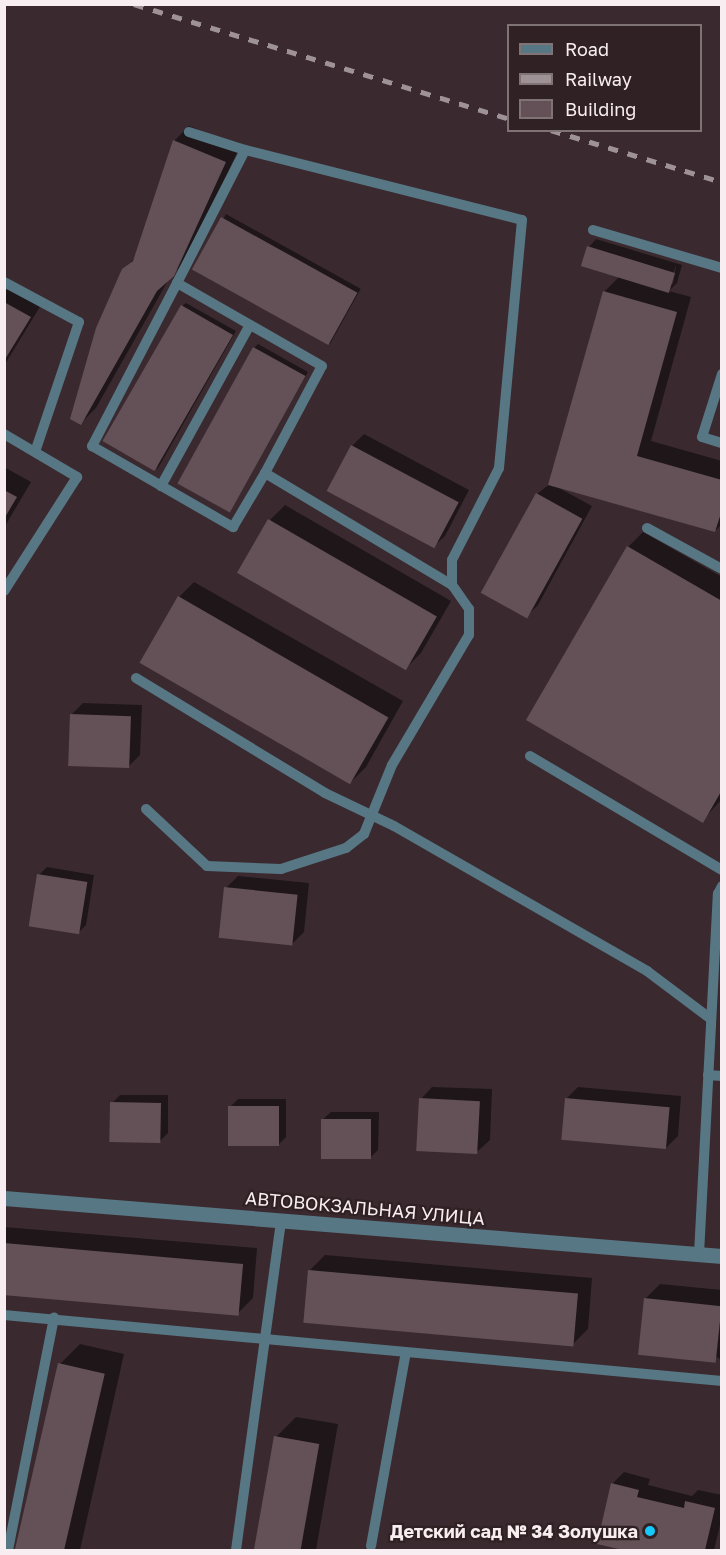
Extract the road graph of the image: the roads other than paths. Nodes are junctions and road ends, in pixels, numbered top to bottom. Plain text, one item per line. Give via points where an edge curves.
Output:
1 (189, 132) dead end
2 (245, 150) junction
3 (593, 230) dead end
4 (722, 268) edge
5 (4, 282) edge
6 (177, 284) junction
7 (250, 325) junction
8 (722, 374) edge
9 (4, 434) edge
10 (722, 443) edge
11 (35, 452) junction
12 (265, 473) junction
13 (161, 486) junction
14 (647, 528) dead end
15 (722, 569) edge
16 (452, 585) junction
17 (4, 591) edge
18 (136, 678) dead end
19 (530, 756) dead end
20 (146, 808) dead end
21 (373, 816) junction
22 (722, 870) edge
23 (722, 886) edge
24 (719, 904) edge
25 (717, 987) edge
26 (711, 1019) junction
27 (708, 1075) junction
28 (722, 1076) edge
29 (4, 1198) edge
30 (281, 1221) junction
31 (699, 1254) junction
32 (722, 1256) edge
33 (4, 1315) edge
34 (54, 1318) junction
35 (268, 1338) junction
36 (406, 1352) junction
37 (722, 1381) edge
38 (371, 1546) dead end
39 (8, 1551) edge
40 (236, 1551) edge

1 - 2 lane
2 - 6 lane
2 - 16 lane via 522,220 499,468 452,560
3 - 4 lane
5 - 11 lane via 79,322
6 - 7 lane
6 - 13 lane via 92,446
7 - 12 lane via 322,366
7 - 13 lane
8 - 10 lane via 702,437
9 - 11 lane
11 - 17 lane via 77,477
12 - 13 lane via 233,527
12 - 16 lane
14 - 15 lane
16 - 21 lane via 469,609 469,635 392,765
18 - 21 lane via 326,793
19 - 22 lane
20 - 21 lane via 207,866 281,869 346,848 364,834
21 - 26 lane via 647,971
23 - 24 lane
24 - 25 lane
25 - 26 lane
26 - 27 lane
27 - 28 lane
27 - 31 lane
29 - 30 street, АВТОВОКЗАЛЬНАЯ УЛИЦА
30 - 31 street, АВТОВОКЗАЛЬНАЯ УЛИЦА
30 - 35 lane
31 - 32 street, АВТОВОКЗАЛЬНАЯ УЛИЦА
33 - 34 lane
34 - 35 lane
34 - 39 lane
35 - 36 lane
35 - 40 lane
36 - 37 lane
36 - 38 lane

